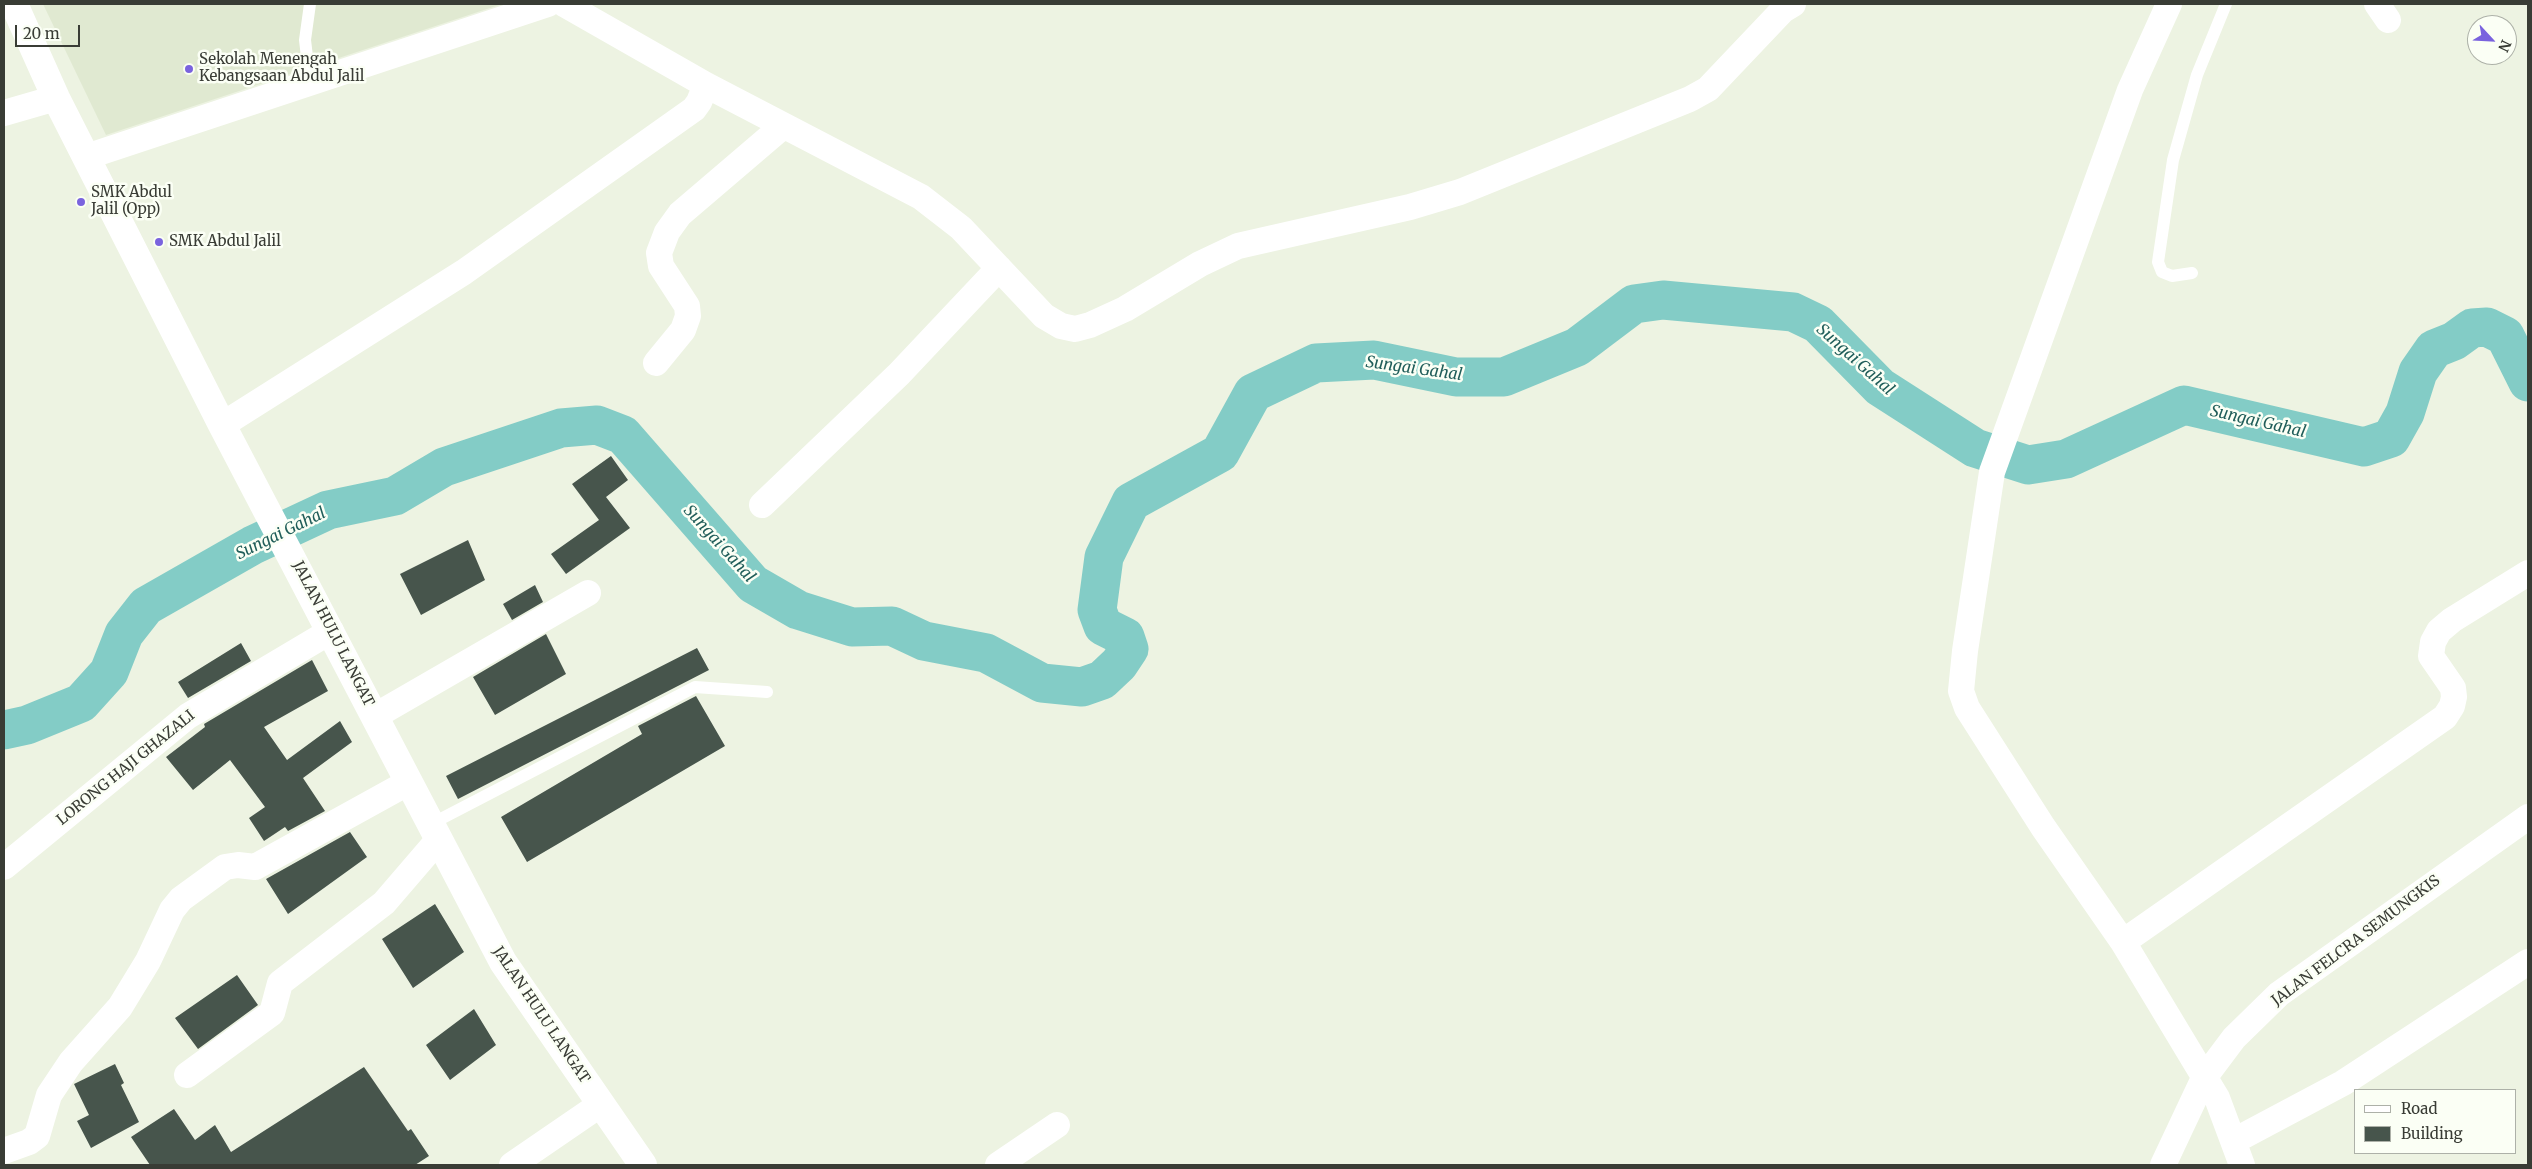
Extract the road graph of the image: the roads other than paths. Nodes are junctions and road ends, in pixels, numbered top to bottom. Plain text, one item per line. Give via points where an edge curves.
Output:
1 (14, 4) edge
2 (310, 4) edge
3 (548, 4) edge
4 (564, 4) edge
5 (1793, 4) edge
6 (2169, 4) edge
7 (2226, 4) edge
8 (515, 8) edge
9 (310, 82) junction
10 (706, 86) junction
11 (56, 98) junction
12 (4, 113) edge
13 (783, 126) junction
14 (86, 157) junction
15 (999, 268) junction
16 (2192, 273) dead end
17 (656, 363) dead end
18 (222, 425) junction
19 (762, 505) dead end
20 (2528, 573) edge
21 (588, 593) dead end
22 (331, 631) junction
23 (767, 692) dead end
24 (375, 716) junction
25 (409, 782) junction
26 (2528, 817) edge
27 (435, 832) junction
28 (4, 867) edge
29 (2123, 942) junction
30 (2528, 962) edge
31 (187, 1075) dead end
32 (2204, 1078) junction
33 (600, 1104) junction
34 (1057, 1125) dead end
35 (2234, 1141) junction
36 (4, 1151) edge
37 (512, 1165) edge
38 (643, 1165) edge
39 (998, 1165) edge
40 (2162, 1165) edge
41 (2242, 1165) edge

1 - 11 street, JALAN HULU LANGAT
2 - 9 lane via 305,40
3 - 8 street
4 - 10 street
5 - 15 street via 1782,10 1708,89 1690,99 1460,192 1410,207 1238,246 1090,325 1075,329 1061,326 1044,316
6 - 29 street via 2130,90 1992,472 1964,651 1961,691 1967,708 2038,819
7 - 16 lane via 2197,75 2174,160 2158,262 2162,272 2172,276
8 - 9 street
9 - 14 street
10 - 13 street
10 - 18 street via 694,109 464,272
11 - 12 street
11 - 14 street, JALAN HULU LANGAT
13 - 15 street via 921,197 961,228
13 - 17 street via 680,214 667,232 659,252 661,266 687,306 688,316 682,330
14 - 18 street, JALAN HULU LANGAT
15 - 19 street via 899,374
18 - 22 street, JALAN HULU LANGAT
20 - 29 street via 2452,620 2436,637 2431,656 2454,696 2445,717
21 - 24 street
22 - 24 street, JALAN HULU LANGAT
22 - 28 street, LORONG HAJI GHAZALI via 188,716
23 - 27 lane via 695,687
24 - 25 street, JALAN HULU LANGAT
25 - 27 street, JALAN HULU LANGAT
25 - 36 street via 255,867 238,864 225,867 181,899 120,1007 71,1062 49,1095 36,1136
26 - 32 street, JALAN FELCRA SEMUNGKIS via 2279,994 2234,1038
27 - 31 street via 384,903 280,983 272,1013
27 - 33 street, JALAN HULU LANGAT via 502,962
29 - 32 street
30 - 35 street via 2343,1083
32 - 35 street via 2217,1098
32 - 40 street, JALAN FELCRA SEMUNGKIS
33 - 37 street
33 - 38 street, JALAN HULU LANGAT
34 - 39 street
35 - 41 street

